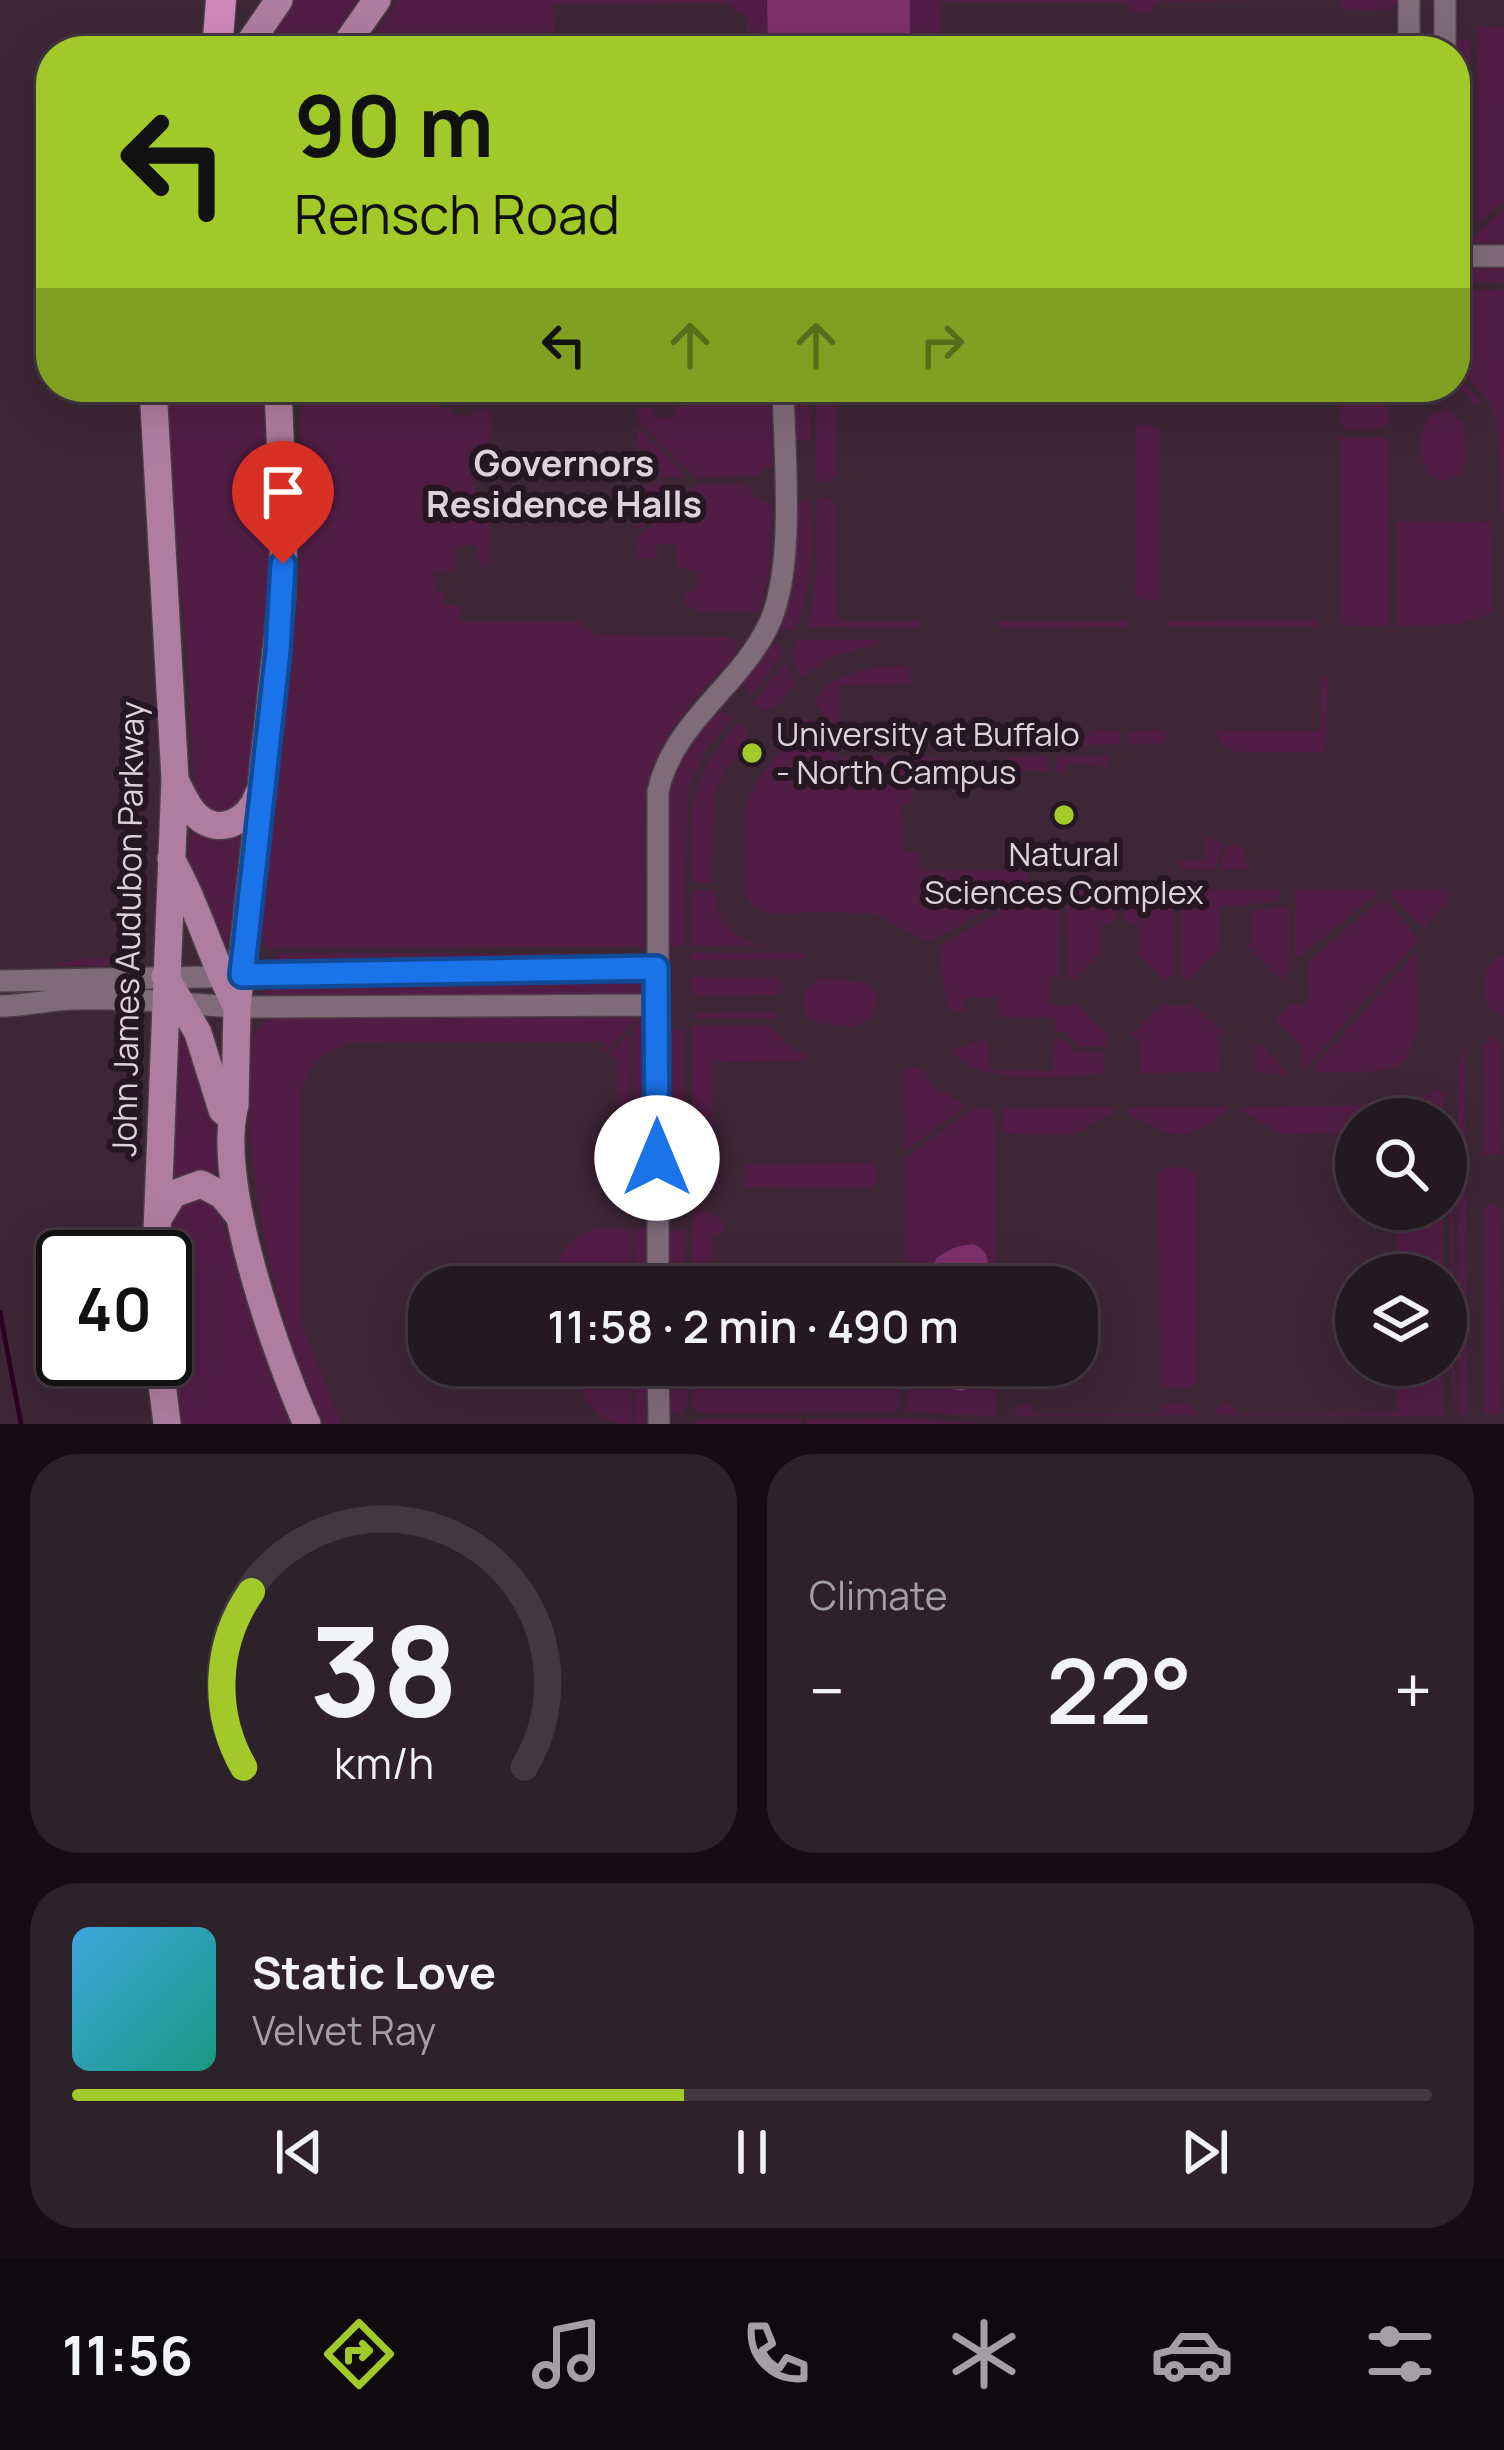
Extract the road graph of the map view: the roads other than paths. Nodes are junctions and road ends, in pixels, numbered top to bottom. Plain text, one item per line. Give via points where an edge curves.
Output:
1 (221, 0) edge
2 (279, 0) edge
3 (1409, 0) edge
4 (1445, 0) edge
5 (369, 10) edge
6 (219, 36) edge
7 (254, 36) edge
8 (354, 36) edge
9 (1409, 36) edge
10 (1445, 36) edge
11 (1470, 256) edge
12 (1504, 256) edge
13 (154, 402) edge
14 (279, 402) edge
15 (292, 402) edge
16 (783, 402) edge
17 (284, 530) junction
18 (175, 778) junction
19 (263, 780) junction
20 (171, 859) junction
21 (656, 968) junction
22 (231, 975) junction
23 (0, 981) edge
24 (171, 993) junction
25 (656, 1005) junction
26 (0, 1006) edge
27 (237, 1007) junction
28 (232, 1119) junction
29 (242, 1220) junction
30 (155, 1223) junction
31 (155, 1230) edge
32 (658, 1266) edge
33 (162, 1386) edge
34 (658, 1386) edge
35 (167, 1424) edge
36 (308, 1424) edge
37 (658, 1424) edge

1 - 6 highway
2 - 7 main road
3 - 9 street
4 - 10 street
5 - 8 main road
11 - 12 street
13 - 18 main road, John James Audubon Parkway
14 - 17 main road
15 - 17 main road
16 - 21 street via 780,585 769,625 676,744 661,781
17 - 19 main road
18 - 19 main road via 191,810 218,825 247,815
18 - 20 main road, John James Audubon Parkway
19 - 22 main road
20 - 22 main road
20 - 24 main road, John James Audubon Parkway
21 - 22 street
21 - 25 street
22 - 24 street
22 - 27 main road
23 - 24 street
24 - 26 street
24 - 27 street
24 - 28 main road via 198,1034
24 - 30 main road, John James Audubon Parkway
25 - 27 street
25 - 32 street
27 - 28 main road
28 - 29 main road
29 - 30 main road via 200,1184 172,1194
29 - 36 main road
30 - 31 main road, John James Audubon Parkway
33 - 35 main road
34 - 37 street

